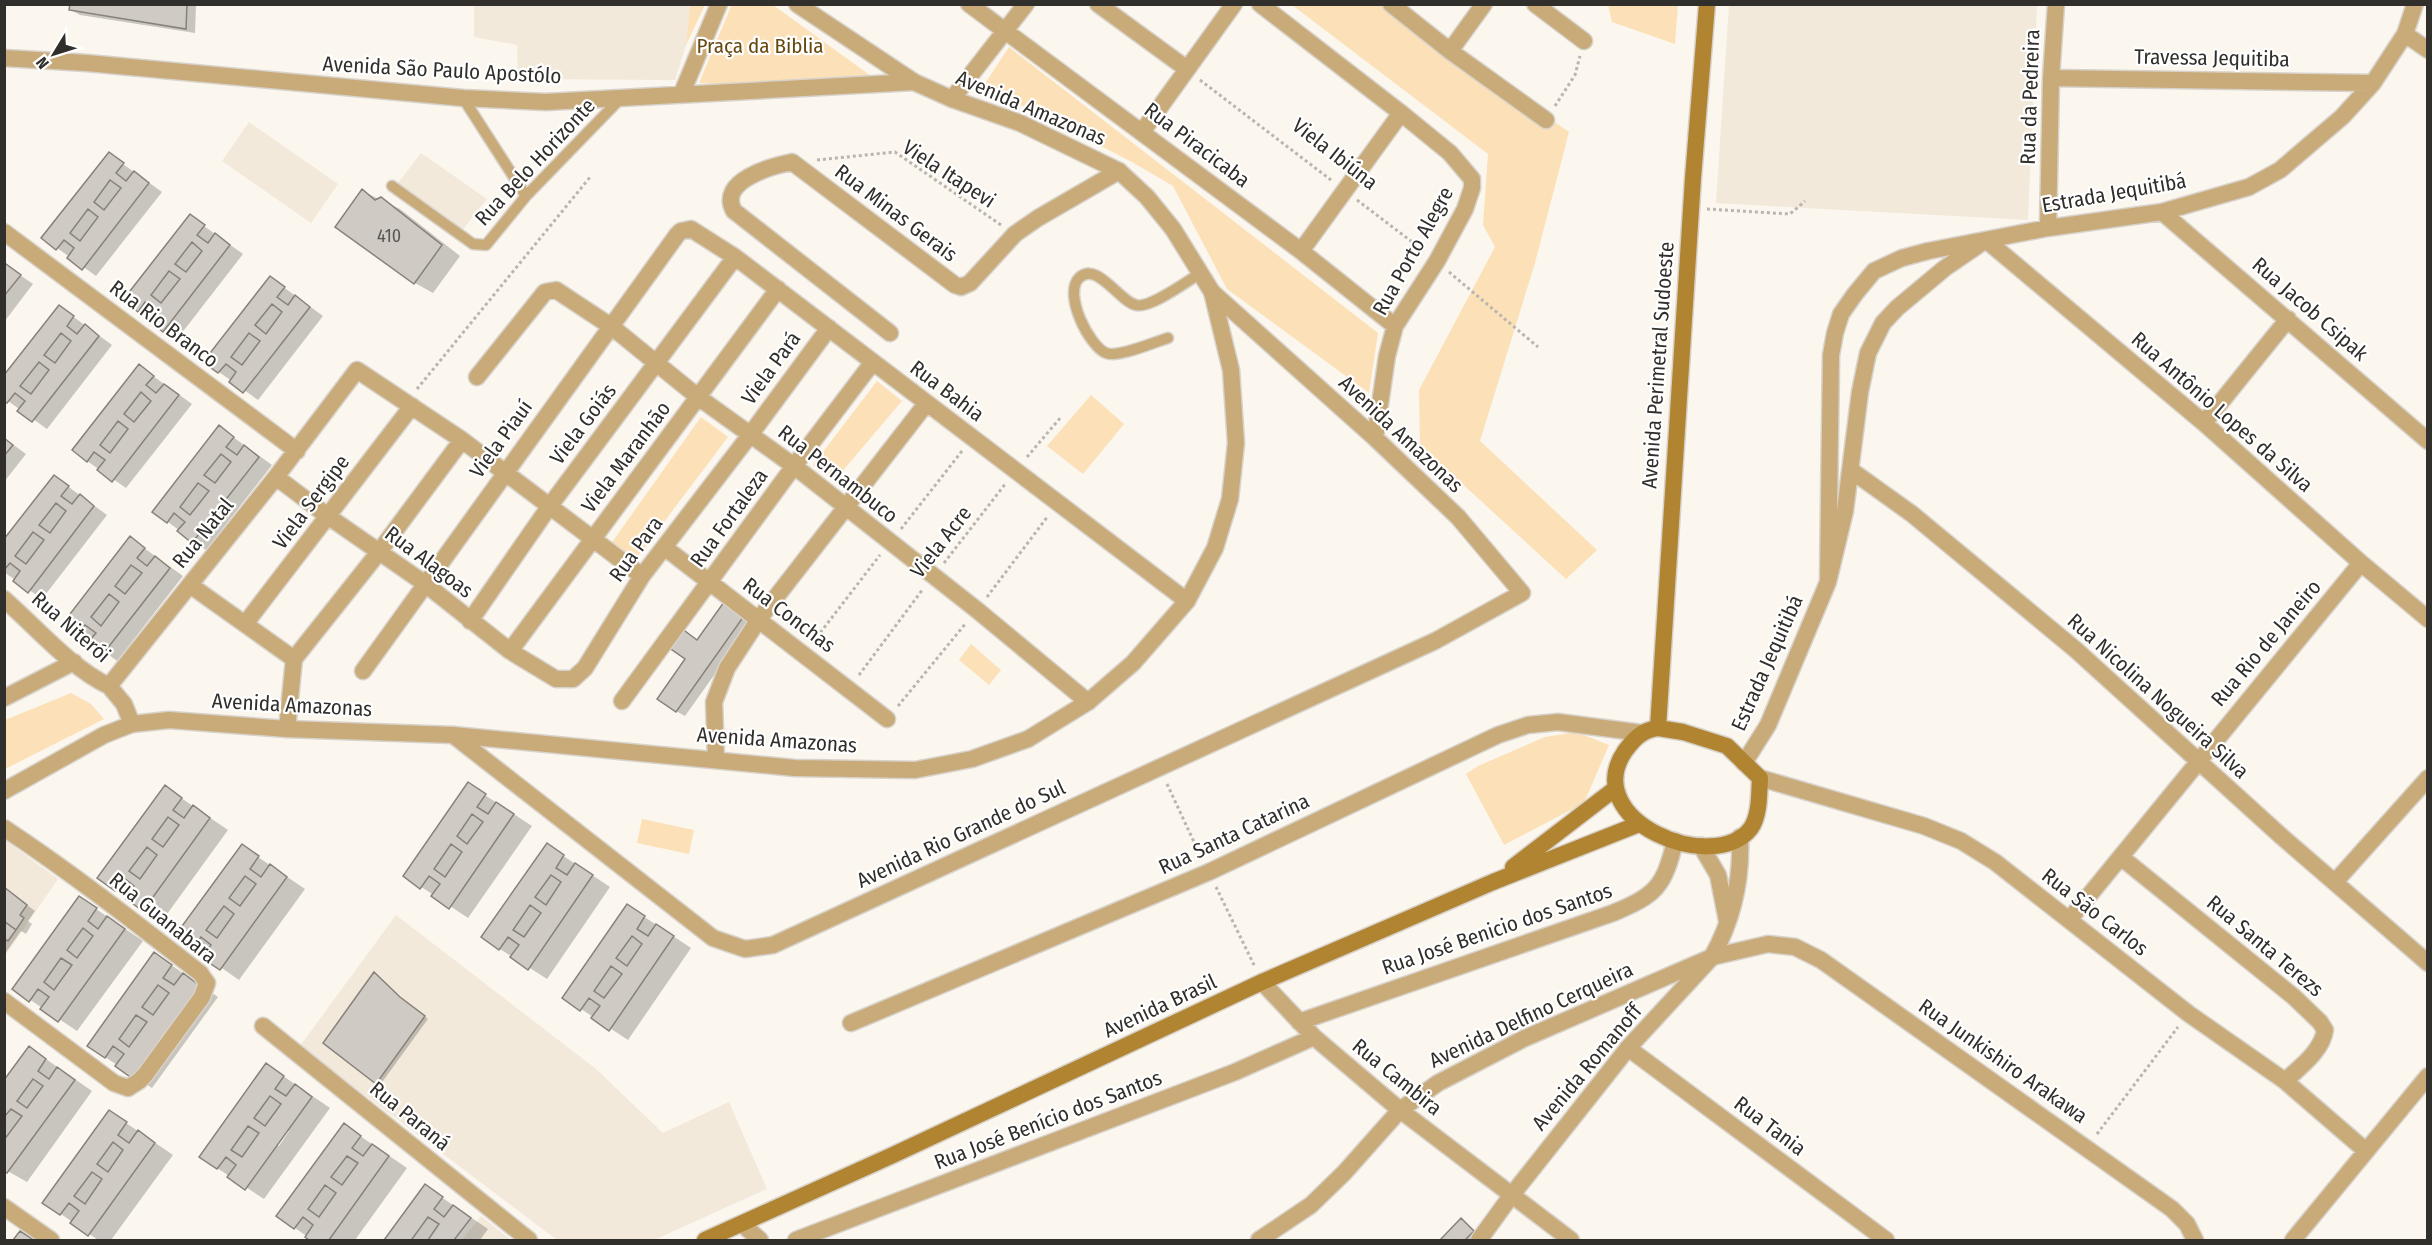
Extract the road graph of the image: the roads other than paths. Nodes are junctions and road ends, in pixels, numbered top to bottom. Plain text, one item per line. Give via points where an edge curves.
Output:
1 (719, 4) edge
2 (797, 4) edge
3 (969, 4) edge
4 (1026, 4) edge
5 (1098, 4) edge
6 (1234, 4) edge
7 (1260, 4) edge
8 (1391, 4) edge
9 (1484, 4) edge
10 (1535, 4) edge
11 (1707, 4) edge
12 (2056, 4) edge
13 (2415, 4) edge
14 (1005, 32) junction
15 (2404, 34) junction
16 (1584, 41) road end
17 (2427, 50) edge
18 (1450, 51) junction
19 (4, 58) edge
20 (1187, 69) junction
21 (2051, 78) junction
22 (914, 82) junction
23 (2373, 82) junction
24 (682, 93) junction
25 (622, 97) junction
26 (464, 98) junction
27 (952, 99) junction
28 (1401, 113) junction
29 (1546, 120) road end
30 (1142, 132) junction
31 (1119, 171) junction
32 (392, 186) dead end
33 (526, 196) junction
34 (2162, 212) junction
35 (2048, 228) junction
36 (4, 232) edge
37 (677, 235) joint
38 (1986, 240) junction
39 (1301, 251) junction
40 (735, 257) junction
41 (1201, 273) junction
42 (778, 290) junction
43 (1212, 292) junction
44 (2288, 319) junction
45 (1395, 326) junction
46 (612, 327) junction
47 (829, 328) junction
48 (890, 333) dead end
49 (1168, 338) dead end
50 (873, 362) junction
51 (657, 363) junction
52 (477, 377) dead end
53 (698, 397) junction
54 (409, 404) junction
55 (926, 404) junction
56 (2204, 423) junction
57 (750, 435) junction
58 (1375, 438) junction
59 (462, 440) junction
60 (2427, 441) edge
61 (297, 451) junction
62 (794, 466) junction
63 (1852, 471) junction
64 (504, 472) junction
65 (276, 477) junction
66 (549, 507) junction
67 (847, 508) junction
68 (329, 517) junction
69 (592, 540) junction
70 (664, 547) junction
71 (379, 552) junction
72 (2361, 563) junction
73 (642, 576) junction
74 (1828, 582) junction
75 (424, 584) junction
76 (710, 584) junction
77 (190, 585) junction
78 (1522, 593) joint
79 (4, 599) edge
80 (1187, 601) junction
81 (759, 619) junction
82 (2427, 619) edge
83 (470, 621) junction
84 (245, 624) junction
85 (510, 651) junction
86 (294, 659) junction
87 (74, 662) junction
88 (363, 670) dead end
89 (556, 679) joint
90 (109, 686) junction
91 (4, 698) edge
92 (622, 701) dead end
93 (1088, 702) junction
94 (887, 719) dead end
95 (132, 724) junction
96 (287, 729) junction
97 (1650, 731) junction
98 (453, 735) junction
99 (716, 760) junction
100 (2198, 761) junction
101 (1744, 763) junction
102 (1760, 778) junction
103 (2427, 778) edge
104 (1616, 788) junction
105 (4, 791) edge
106 (1639, 824) junction
107 (4, 828) edge
108 (1740, 837) junction
109 (1675, 842) junction
110 (1701, 846) junction
111 (2122, 858) junction
112 (1493, 882) junction
113 (2335, 882) junction
114 (2069, 920) junction
115 (1728, 922) junction
116 (1768, 944) joint
117 (1713, 957) junction
118 (2427, 963) edge
119 (1262, 982) junction
120 (4, 1001) edge
121 (1299, 1022) junction
122 (851, 1023) dead end
123 (264, 1026) dead end
124 (1314, 1037) junction
125 (1628, 1048) junction
126 (2427, 1076) edge
127 (2286, 1081) junction
128 (1400, 1110) junction
129 (2366, 1151) junction
130 (1511, 1196) junction
131 (4, 1207) edge
132 (742, 1224) junction
133 (51, 1240) edge
134 (529, 1240) edge
135 (705, 1240) edge
136 (760, 1240) edge
137 (796, 1240) edge
138 (1259, 1240) edge
139 (1479, 1240) edge
140 (1570, 1240) edge
141 (1886, 1240) edge
142 (2195, 1240) edge
143 (2293, 1240) edge

1 - 24 street
2 - 22 street, Avenida Amazonas
3 - 14 street, Rua Piracicaba
4 - 14 street
5 - 20 street
6 - 20 street
7 - 28 street, Rua Porto Alegre
8 - 18 street
9 - 18 street
10 - 16 street
11 - 97 main road, Avenida Perimetral Sudoeste
12 - 21 street, Rua da Pedreira
13 - 15 street, Estrada Jequitibá
14 - 27 street
14 - 30 street, Rua Piracicaba
15 - 17 street
15 - 23 street, Estrada Jequitibá
18 - 29 street
19 - 26 street, Avenida São Paulo Apostólo
20 - 30 street
21 - 23 street, Travessa Jequitiba
21 - 35 street, Rua da Pedreira
22 - 24 street, Avenida São Paulo Apostólo
22 - 27 street, Avenida Amazonas
23 - 34 street, Estrada Jequitibá via 2342,117 2280,170 2249,187
24 - 25 street, Avenida São Paulo Apostólo
25 - 26 street, Avenida São Paulo Apostólo via 546,102
25 - 33 lane, Rua Belo Horizonte
26 - 33 lane
27 - 31 street, Avenida Amazonas via 1020,123
28 - 39 street
28 - 45 street, Rua Porto Alegre via 1450,153 1472,179 1470,198 1437,261
30 - 39 street, Rua Piracicaba
31 - 41 street, Avenida Amazonas via 1173,229
31 - 48 street, Rua Minas Gerais via 1015,234 970,283 961,287 792,162 755,173 735,188 731,196 734,211
32 - 33 lane, Rua Belo Horizonte via 473,244 486,245
34 - 35 street, Estrada Jequitibá
34 - 44 street, Rua Jacob Csipak
35 - 38 street, Estrada Jequitibá
36 - 61 street, Rua Rio Branco
37 - 40 street, Rua Bahia via 686,229 695,230
37 - 46 street, Viela Piauí
38 - 56 street, Rua Antônio Lopes da Silva
38 - 63 street, Estrada Jequitibá via 1918,289 1883,323 1868,353
38 - 74 street, Estrada Jequitibá via 1919,253 1874,271 1841,314 1831,355
39 - 45 street, Rua Piracicaba
40 - 42 street, Rua Bahia
40 - 51 street, Viela Goiás
41 - 43 street, Avenida Amazonas
41 - 49 lane via 1146,305 1135,305 1096,275 1079,277 1073,289 1075,306 1099,348 1116,354
42 - 47 street, Rua Bahia
42 - 53 street, Viela Maranhão
43 - 58 street, Avenida Amazonas
43 - 80 street, Avenida Amazonas via 1231,370 1236,442 1230,499 1215,548
44 - 56 street
44 - 60 street, Rua Jacob Csipak
45 - 58 street, Rua Porto Alegre
46 - 51 street, Rua Pernambuco
46 - 52 street, Rua Pernambuco via 556,290 545,292
46 - 64 street, Viela Piauí
47 - 50 street, Rua Bahia
47 - 57 street, Viela Pará
50 - 55 street, Rua Bahia
50 - 62 street, Rua Fortaleza
51 - 53 street, Rua Pernambuco
51 - 66 street, Viela Goiás
53 - 57 street, Rua Pernambuco
53 - 69 street, Viela Maranhão
54 - 59 street
54 - 61 street, Rua Natal via 357,370
54 - 68 street, Viela Sergipe
55 - 67 street
55 - 80 street, Rua Bahia
56 - 72 street, Rua Antônio Lopes da Silva
57 - 62 street, Rua Pernambuco
57 - 70 street, Rua Para
58 - 78 street, Avenida Amazonas via 1458,518
59 - 64 street
59 - 71 street
61 - 65 street, Rua Natal
62 - 67 street, Rua Pernambuco
62 - 76 street, Rua Fortaleza
63 - 74 street, Estrada Jequitibá
63 - 100 street, Rua Nicolina Nogueira Silva via 1912,514 2076,650
64 - 66 street
64 - 75 street, Viela Piauí
65 - 68 street, Rua Alagoas
65 - 77 street, Rua Natal
66 - 69 street
66 - 83 street, Viela Goiás
67 - 81 street
67 - 93 street, Rua Pernambuco
68 - 71 street, Rua Alagoas
68 - 84 street, Viela Sergipe
69 - 73 street
69 - 85 street, Viela Maranhão
70 - 73 street, Rua Para
70 - 76 street, Rua Conchas
71 - 75 street, Rua Alagoas
71 - 86 street
72 - 82 street, Rua Antônio Lopes da Silva
72 - 100 street, Rua Rio de Janeiro
73 - 89 street, Rua Para via 585,668 573,679
74 - 101 street, Estrada Jequitibá via 1768,725
75 - 83 street, Rua Alagoas
75 - 88 street, Viela Piauí
76 - 81 street, Rua Conchas
76 - 92 street, Rua Fortaleza
77 - 84 street
77 - 90 street, Rua Natal
78 - 98 street, Avenida Rio Grande do Sul via 1435,641 773,945 745,948 713,938
79 - 87 street, Rua Niterói
80 - 93 street, Avenida Amazonas via 1133,663
81 - 94 street, Rua Conchas
81 - 99 street via 727,668 714,702
83 - 85 street, Rua Alagoas
84 - 86 street
85 - 89 street, Rua Alagoas
86 - 96 street
87 - 90 street, Rua Niterói
87 - 91 street
90 - 95 street via 124,704
93 - 99 street, Avenida Amazonas via 1028,739 972,759 915,770 795,768
95 - 96 street, Avenida Amazonas via 170,720
95 - 105 street, Avenida Amazonas via 104,735
96 - 98 street, Avenida Amazonas
97 - 101 main road via 1683,732 1727,746
97 - 104 main road via 1623,755 1616,773
97 - 122 street, Rua Santa Catarina via 1558,722 1528,725 1498,735 1209,872
98 - 99 street, Avenida Amazonas
100 - 111 street, Rua Rio de Janeiro
100 - 113 street, Rua Nicolina Nogueira Silva
101 - 102 main road
102 - 108 main road via 1752,827
102 - 114 street, Rua São Carlos via 1924,826 1961,841 1995,862
103 - 113 street
104 - 106 main road via 1627,812
104 - 112 main road
106 - 109 main road
106 - 112 main road, Avenida Brasil
107 - 120 street, Rua Guanabara via 137,923 200,973 207,983 202,997 145,1075 128,1088 114,1083
108 - 110 main road via 1728,843
108 - 115 street, Avenida Romanoff via 1740,883
109 - 110 main road
109 - 121 street, Rua José Benicio dos Santos via 1668,870 1657,888 1641,901
110 - 115 street via 1718,875
111 - 114 street, Rua Rio de Janeiro
111 - 127 street, Rua Santa Terezs via 2320,1022 2325,1030 2324,1039
112 - 119 main road, Avenida Brasil
113 - 118 street, Rua Nicolina Nogueira Silva
114 - 127 street, Rua São Carlos via 2188,1014
115 - 117 street, Avenida Romanoff
116 - 117 street, Avenida Delfino Cerqueira
116 - 142 street, Rua Junkishiro Arakawa via 1795,947 1821,960 2172,1209 2187,1224
117 - 125 street, Avenida Romanoff
117 - 128 street, Avenida Delfino Cerqueira via 1522,1040 1438,1083
119 - 121 street, Rua Cambira
119 - 132 main road, Avenida Brasil
121 - 124 street, Rua Cambira
123 - 134 street, Rua Paraná
124 - 128 street, Rua Cambira
124 - 137 street, Rua José Benício dos Santos via 1235,1072
125 - 130 street, Avenida Romanoff
125 - 141 street, Rua Tania
126 - 129 street
127 - 129 street, Rua São Carlos
128 - 130 street, Rua Cambira
128 - 138 street, Avenida Delfino Cerqueira via 1311,1205
129 - 143 street
130 - 139 street, Avenida Romanoff
130 - 140 street, Rua Cambira
131 - 133 street
132 - 135 main road, Avenida Brasil
132 - 136 street

